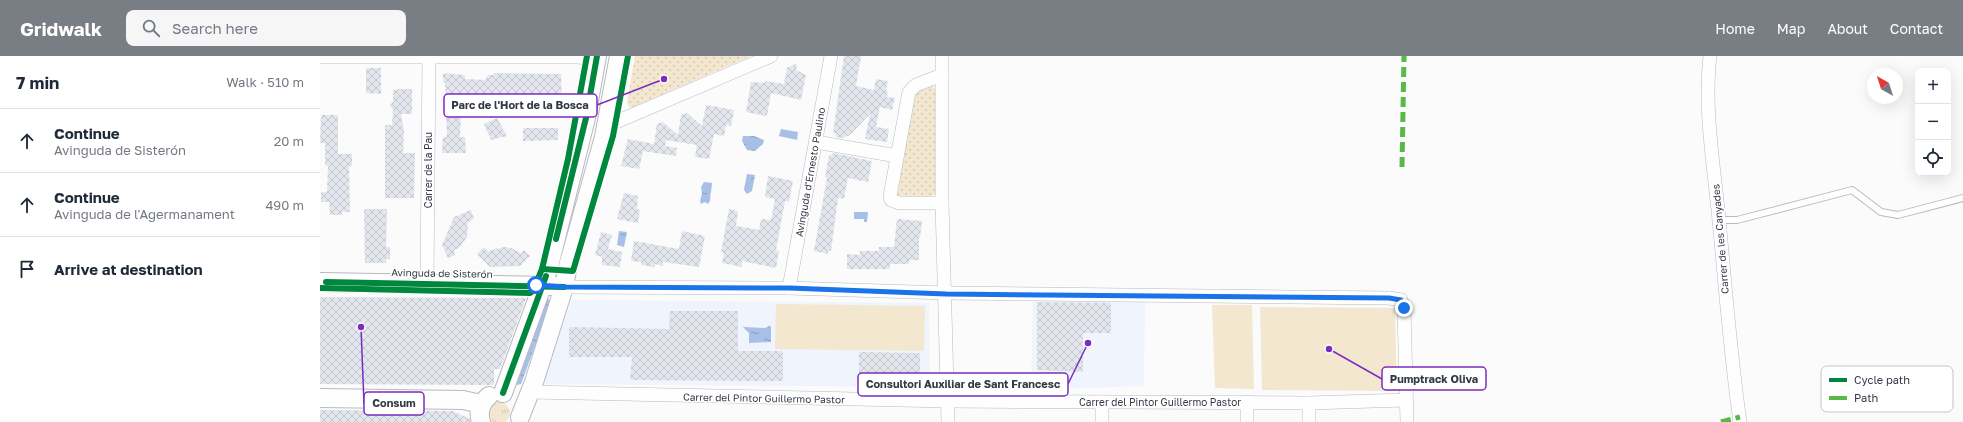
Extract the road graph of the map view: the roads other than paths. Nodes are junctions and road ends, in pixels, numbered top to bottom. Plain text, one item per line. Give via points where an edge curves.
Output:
1 (619, 56) edge
2 (771, 56) edge
3 (831, 56) edge
4 (942, 56) edge
5 (1710, 56) edge
6 (320, 57) edge
7 (429, 57) junction
8 (596, 58) edge
9 (942, 75) junction
10 (584, 125) junction
11 (605, 129) junction
12 (816, 142) junction
13 (897, 156) junction
14 (1963, 198) edge
15 (942, 202) junction
16 (1719, 220) junction
17 (320, 282) edge
18 (427, 283) junction
19 (544, 285) junction
20 (564, 287) junction
21 (789, 288) junction
22 (946, 294) junction
23 (530, 392) junction
24 (503, 393) junction
25 (320, 398) edge
26 (1406, 400) junction
27 (948, 401) junction
28 (1102, 402) junction
29 (1248, 402) junction
30 (1309, 403) junction
31 (481, 404) junction
32 (519, 419) edge
33 (481, 422) edge
34 (948, 422) edge
35 (1102, 422) edge
36 (1247, 422) edge
37 (1309, 422) edge
38 (1407, 422) edge
39 (1740, 422) edge

1 - 11 street
2 - 11 street
3 - 12 street, Avinguda d'Ernesto Paulino
4 - 9 street
5 - 16 street, Carrer de les Canyades via 1708,91
6 - 7 street
7 - 8 street
7 - 18 street, Carrer de la Pau
8 - 10 street
9 - 13 street via 910,89
9 - 15 street
10 - 11 street
10 - 19 street
11 - 20 street
12 - 13 street
12 - 21 street, Avinguda d'Ernesto Paulino
13 - 15 street via 891,200 899,203
14 - 16 lane via 1898,214 1881,212 1852,190 1737,220
15 - 22 street
16 - 39 street, Carrer de les Canyades via 1732,369
17 - 18 street, Avinguda de Sisterón
18 - 19 street, Avinguda de Sisterón
19 - 20 street, Avinguda de Sisterón
19 - 24 street via 521,337
20 - 21 street
20 - 23 street
21 - 22 street
22 - 26 street via 1401,300 1404,308
22 - 27 street
23 - 27 street, Carrer del Pintor Guillermo Pastor
23 - 32 street
24 - 31 street via 490,395
24 - 32 street via 515,399 520,410
25 - 31 street via 463,400
26 - 30 street, Carrer del Pintor Guillermo Pastor
26 - 38 street
27 - 28 street, Carrer del Pintor Guillermo Pastor
27 - 34 street
28 - 29 street, Carrer del Pintor Guillermo Pastor
28 - 35 street
29 - 30 street, Carrer del Pintor Guillermo Pastor
29 - 36 street
30 - 37 street
31 - 33 street

